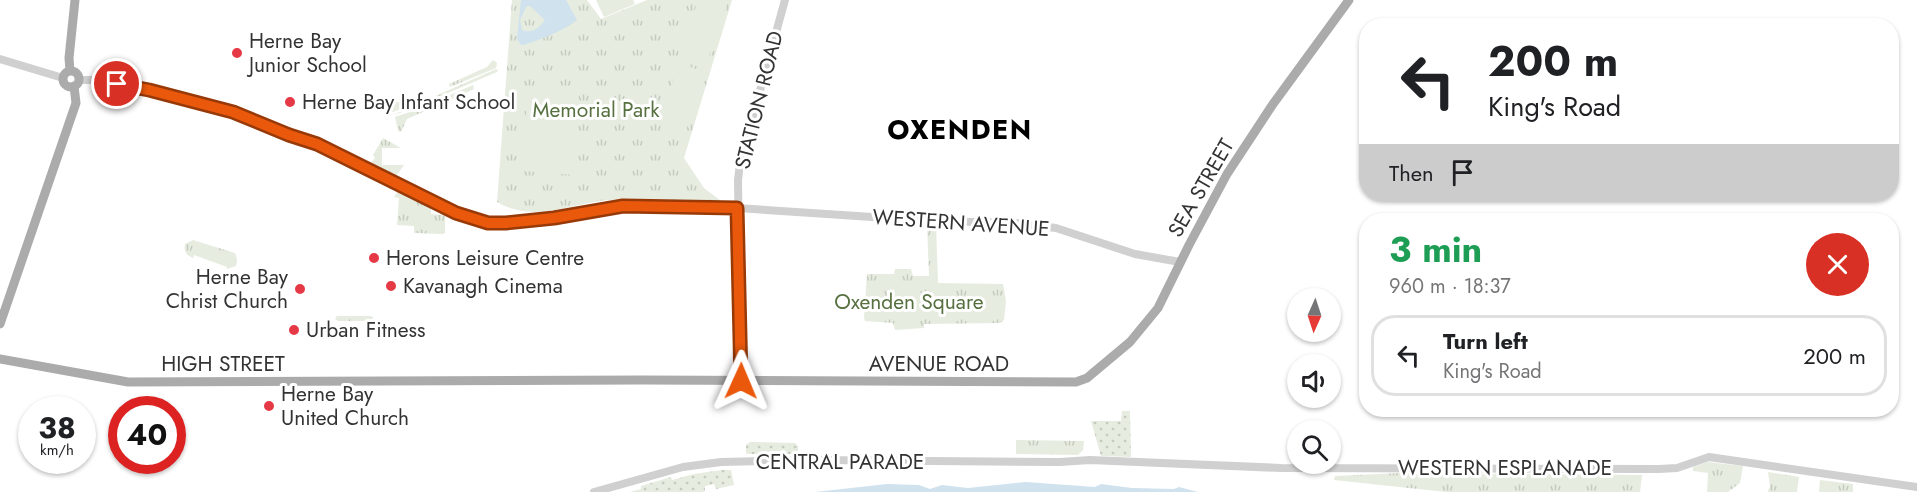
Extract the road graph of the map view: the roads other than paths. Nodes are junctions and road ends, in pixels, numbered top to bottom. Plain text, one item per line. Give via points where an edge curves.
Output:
1 (75, 0) edge
2 (784, 0) edge
3 (1349, 0) edge
4 (0, 59) edge
5 (67, 75) junction
6 (76, 83) junction
7 (737, 208) junction
8 (1180, 262) junction
9 (0, 324) edge
10 (0, 359) edge
11 (741, 381) junction
12 (1076, 382) joint
13 (1090, 460) joint
14 (1917, 487) edge
15 (594, 492) edge

1 - 5 main road
2 - 7 street, STATION ROAD via 740,163
3 - 8 main road, SEA STREET via 1227,174
4 - 5 street
5 - 6 main road via 77,74
5 - 6 main road via 67,86
6 - 7 street, WESTERN AVENUE via 96,80 233,112 317,144 456,213 488,223 554,218 623,206
6 - 9 main road via 76,103
7 - 8 street, WESTERN AVENUE via 1015,223 1056,228 1135,254
7 - 11 street, STATION ROAD
8 - 12 main road, SEA STREET via 1164,298 1145,325 1087,378
10 - 11 main road, HIGH STREET via 128,382
11 - 12 main road, AVENUE ROAD
13 - 14 street, WESTERN ESPLANADE via 1281,468 1659,469 1677,468 1709,457
13 - 15 street, CENTRAL PARADE via 720,462 683,467

